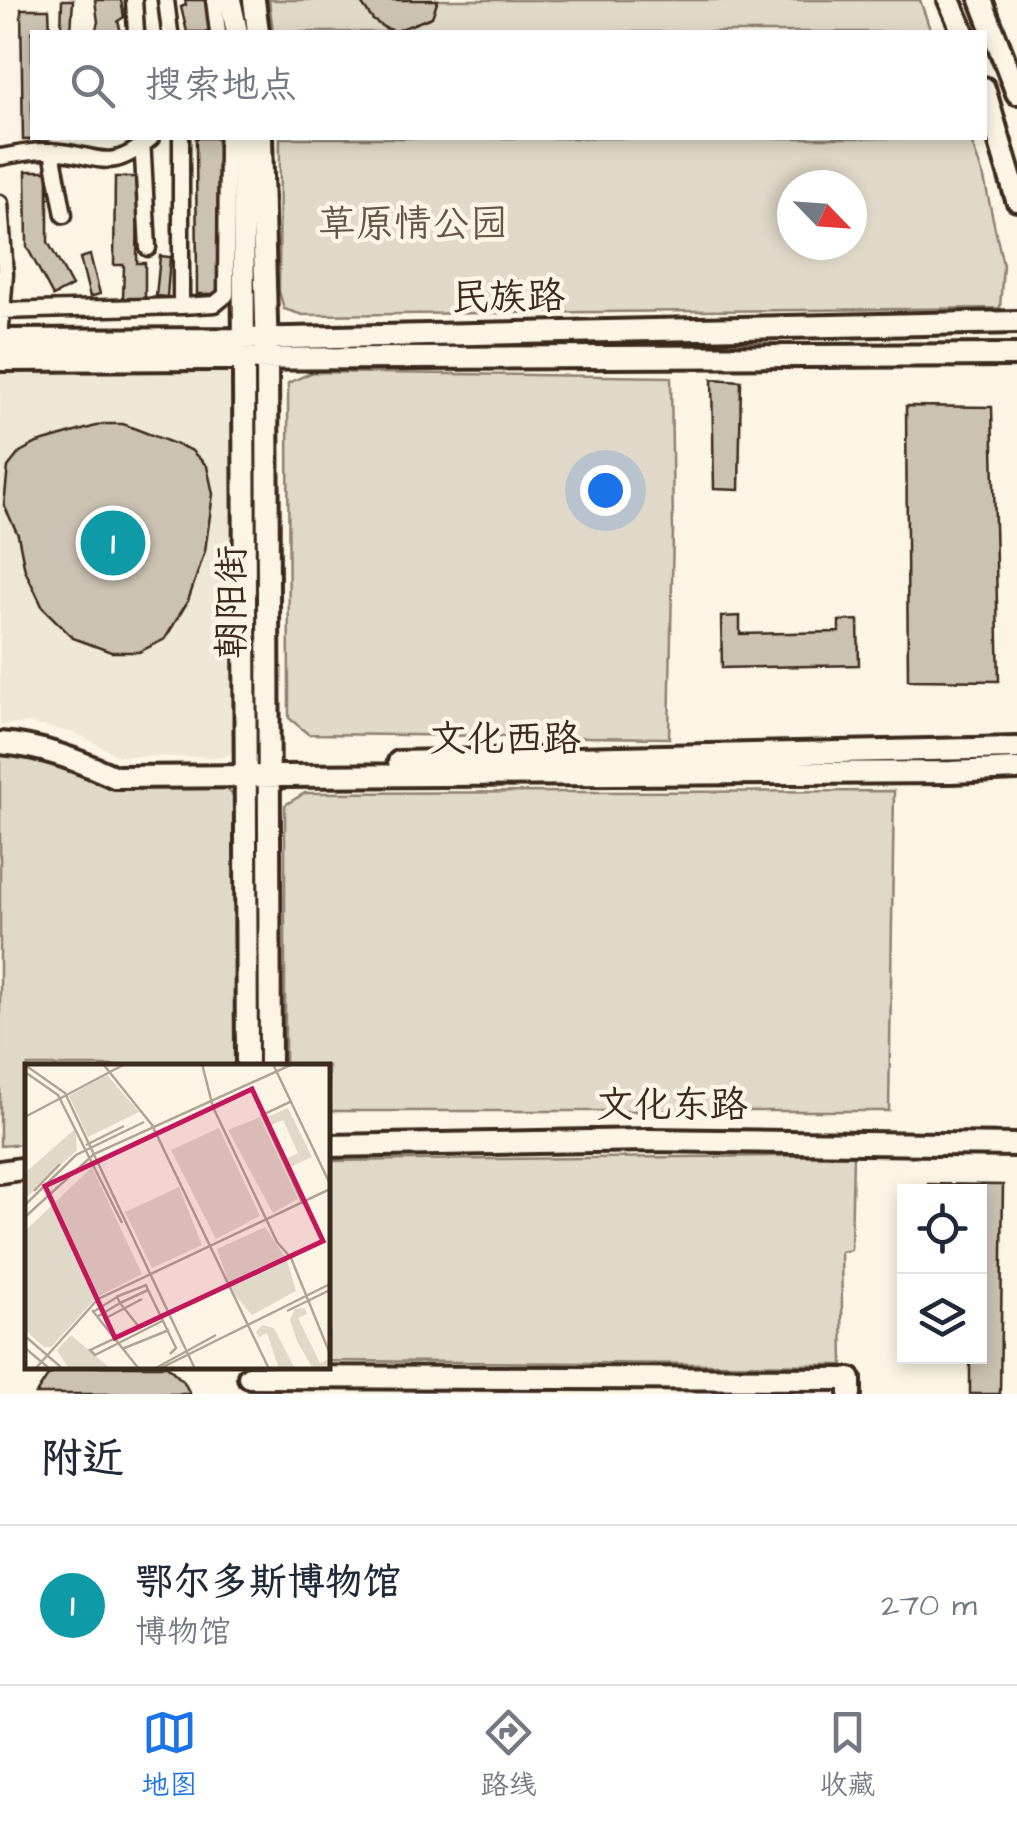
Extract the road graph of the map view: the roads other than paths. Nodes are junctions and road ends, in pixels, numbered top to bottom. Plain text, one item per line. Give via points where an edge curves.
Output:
1 (134, 0) edge
2 (166, 0) edge
3 (214, 0) edge
4 (230, 0) edge
5 (254, 0) edge
6 (950, 0) edge
7 (982, 0) edge
8 (136, 30) edge
9 (170, 30) edge
10 (218, 30) edge
11 (238, 30) edge
12 (258, 30) edge
13 (962, 30) edge
14 (1017, 93) edge
15 (987, 98) edge
16 (145, 140) edge
17 (182, 140) edge
18 (227, 140) edge
19 (242, 140) edge
20 (261, 140) edge
21 (52, 151) junction
22 (0, 157) edge
23 (1017, 200) edge
24 (0, 203) edge
25 (64, 215) dead end
26 (148, 248) dead end
27 (181, 306) junction
28 (0, 310) edge
29 (1017, 322) edge
30 (0, 340) edge
31 (266, 348) junction
32 (244, 349) junction
33 (1017, 355) edge
34 (0, 360) edge
35 (0, 740) edge
36 (1017, 748) edge
37 (1017, 769) edge
38 (245, 771) junction
39 (268, 771) junction
40 (247, 1064) edge
41 (270, 1064) edge
42 (1017, 1134) edge
43 (330, 1135) edge
44 (1017, 1144) edge
45 (330, 1146) edge
46 (25, 1169) edge
47 (0, 1176) edge
48 (25, 1177) edge
49 (259, 1379) edge
50 (850, 1394) edge

1 - 8 street
2 - 9 street
3 - 10 street
4 - 11 street
5 - 12 street
6 - 13 street
7 - 14 street
15 - 23 street
16 - 21 street via 114,162
16 - 26 street
17 - 27 street
18 - 27 street via 226,294 215,304
19 - 32 street, 朝阳街
20 - 31 street, 朝阳街
21 - 22 street
21 - 25 street
24 - 28 street
27 - 28 street
28 - 30 street
29 - 31 street, 民族路
30 - 32 street, 民族路
31 - 32 street, 民族路
31 - 33 street, 民族路
31 - 39 street, 朝阳街
32 - 34 street, 民族路
32 - 38 street, 朝阳街
35 - 38 street, 文化西路 via 38,737 115,766
36 - 39 street, 文化西路
37 - 39 street, 文化西路
38 - 39 street, 文化西路
38 - 40 street, 朝阳街
39 - 41 street, 朝阳街
42 - 43 street, 文化东路
44 - 45 street, 文化东路 via 648,1140
46 - 47 street
47 - 48 street
49 - 50 street via 850,1379

